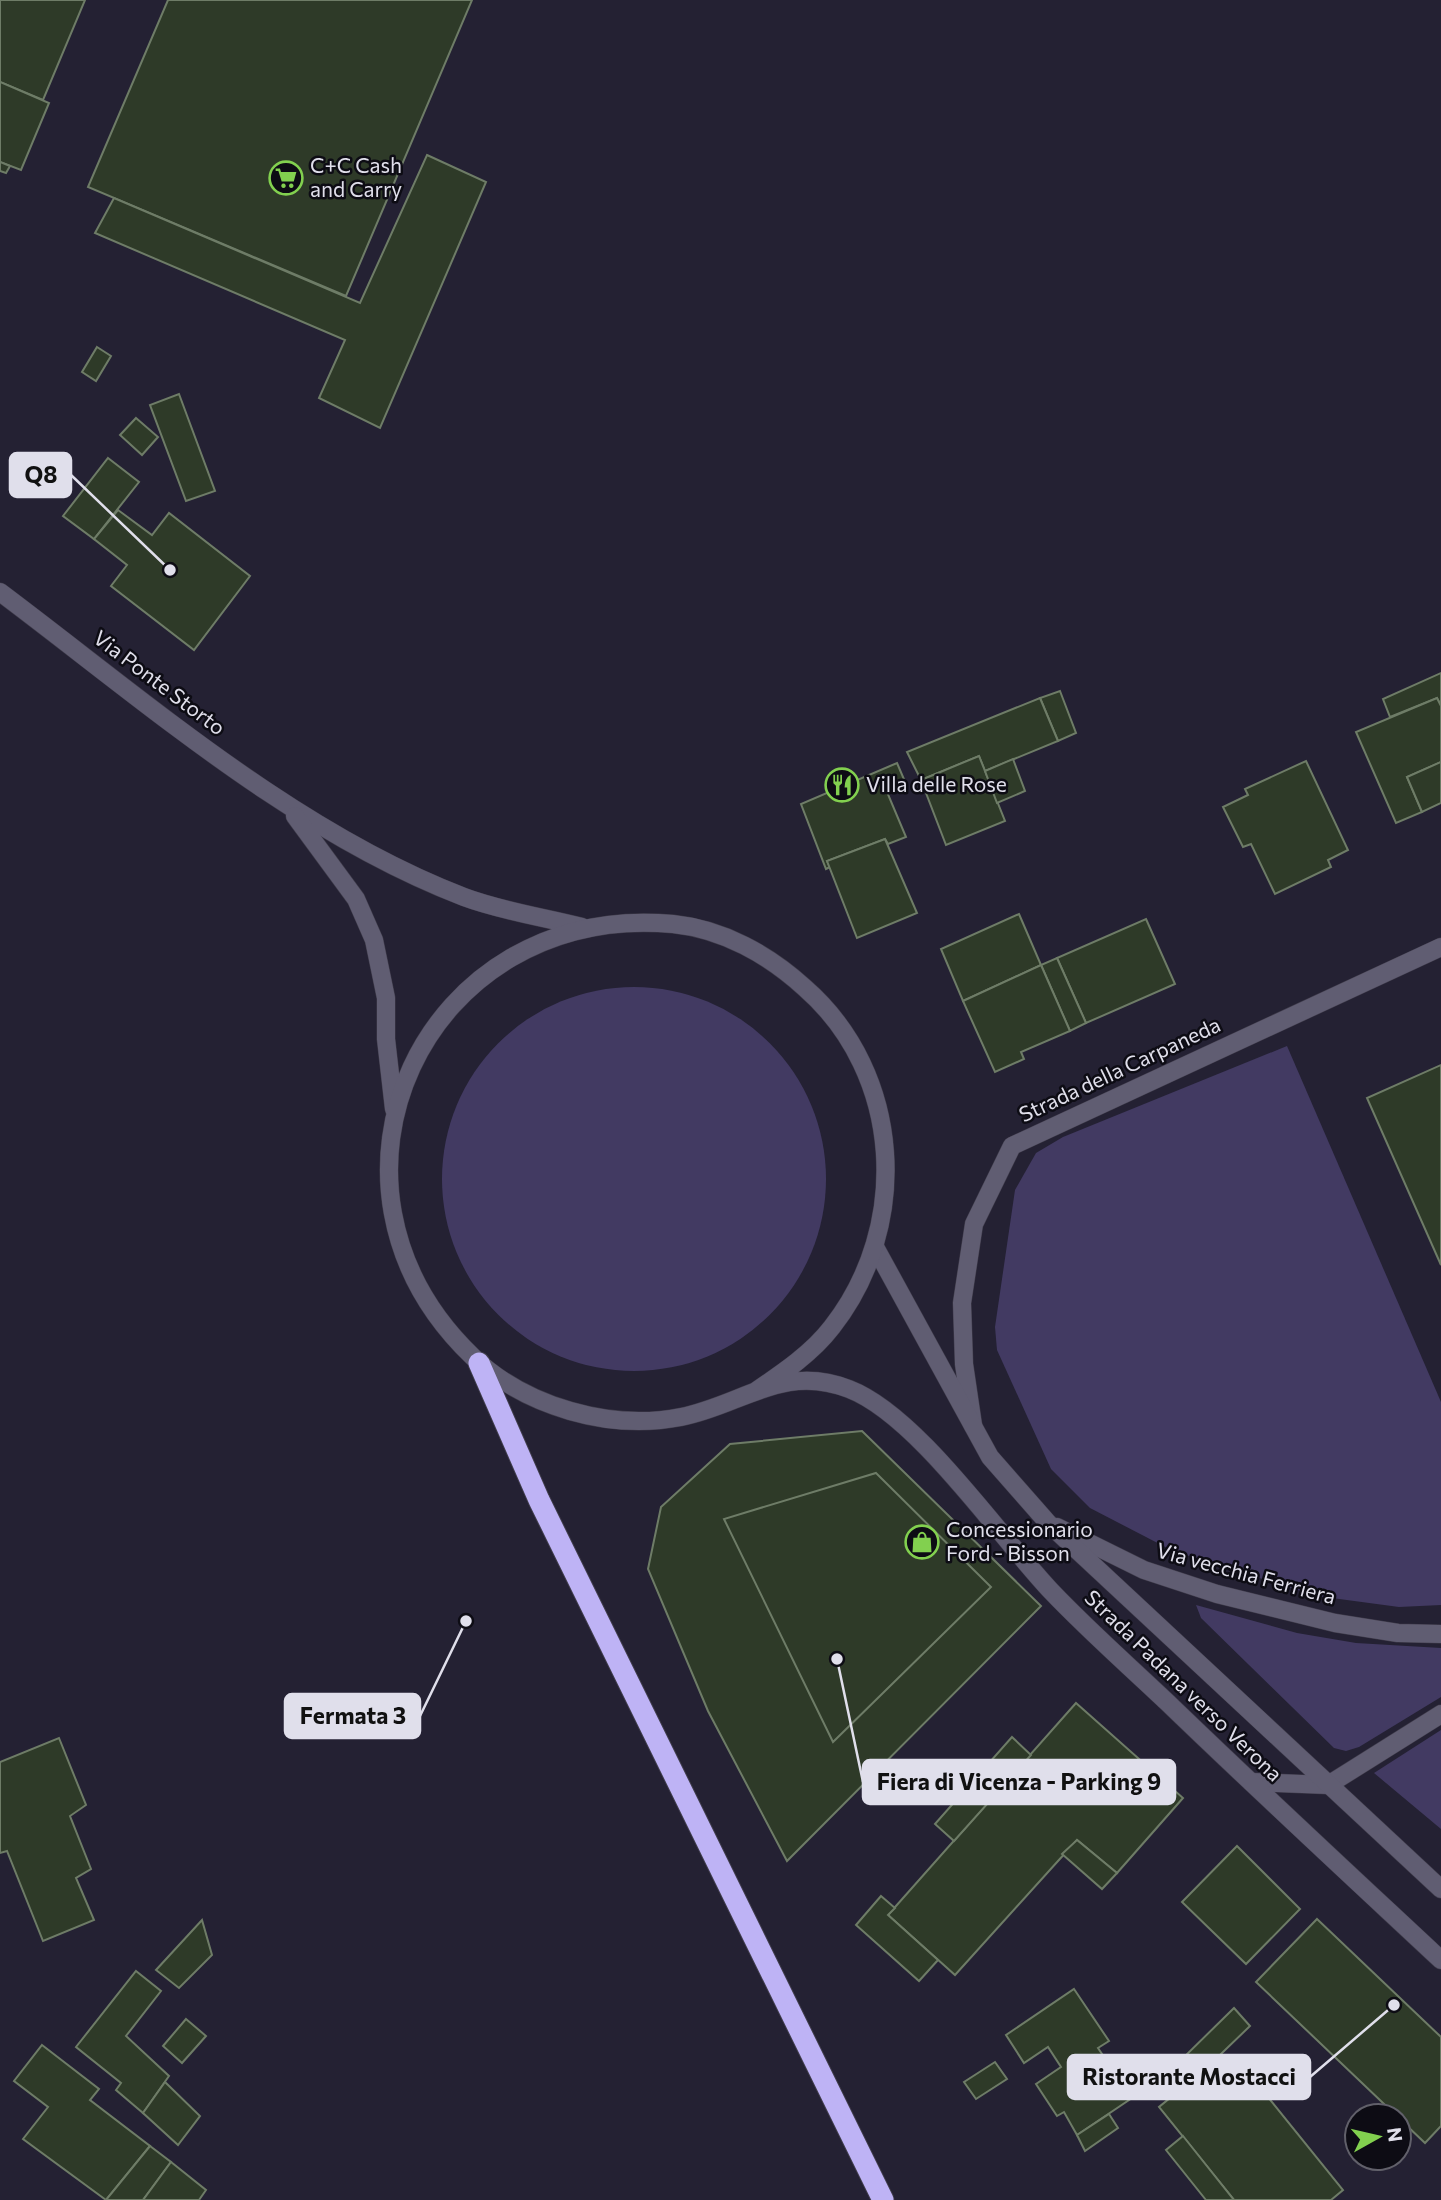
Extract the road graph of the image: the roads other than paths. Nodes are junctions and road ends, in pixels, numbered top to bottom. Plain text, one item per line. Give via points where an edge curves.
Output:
1 (0, 592) edge
2 (291, 810) junction
3 (582, 927) junction
4 (1441, 947) edge
5 (395, 1114) junction
6 (875, 1247) junction
7 (479, 1363) junction
8 (756, 1391) junction
9 (974, 1432) junction
10 (1048, 1523) junction
11 (1441, 1634) edge
12 (1441, 1714) edge
13 (1251, 1782) junction
14 (1328, 1785) junction
15 (1441, 1889) edge
16 (1441, 1960) edge
17 (883, 2200) edge

1 - 2 main road, Via Ponte Storto
2 - 3 main road, Via Ponte Storto via 395,867 466,898
2 - 5 main road, Via Ponte Storto via 356,899 374,940 386,998
3 - 5 main road, Strada Padana verso Verona via 530,946 482,975 443,1014 414,1061
3 - 6 main road, Strada Padana verso Verona via 634,920 686,925 736,941 782,967 821,1001 852,1043 874,1091 886,1143 886,1195
4 - 9 main road, Strada della Carpaneda via 1012,1146 974,1224 962,1303 964,1364
5 - 7 main road, Strada Padana verso Verona via 388,1160 391,1206 402,1251 446,1331
6 - 8 main road, Strada Padana verso Verona via 856,1291 830,1330 796,1364
6 - 9 main road, Strada Padana verso Verona
7 - 8 main road, Strada Padana verso Verona via 514,1388 597,1417 684,1416
7 - 17 highway via 539,1500
8 - 13 main road, Strada Padana verso Verona via 800,1379 850,1389 888,1413 924,1446 1051,1592
9 - 10 main road, Strada Padana verso Verona
10 - 11 main road, Via vecchia Ferriera via 1144,1570 1217,1594 1335,1623
10 - 14 main road, Strada Padana verso Verona
12 - 14 main road
13 - 14 main road
13 - 16 main road, Strada Padana verso Verona
14 - 15 main road, Strada Padana verso Verona

